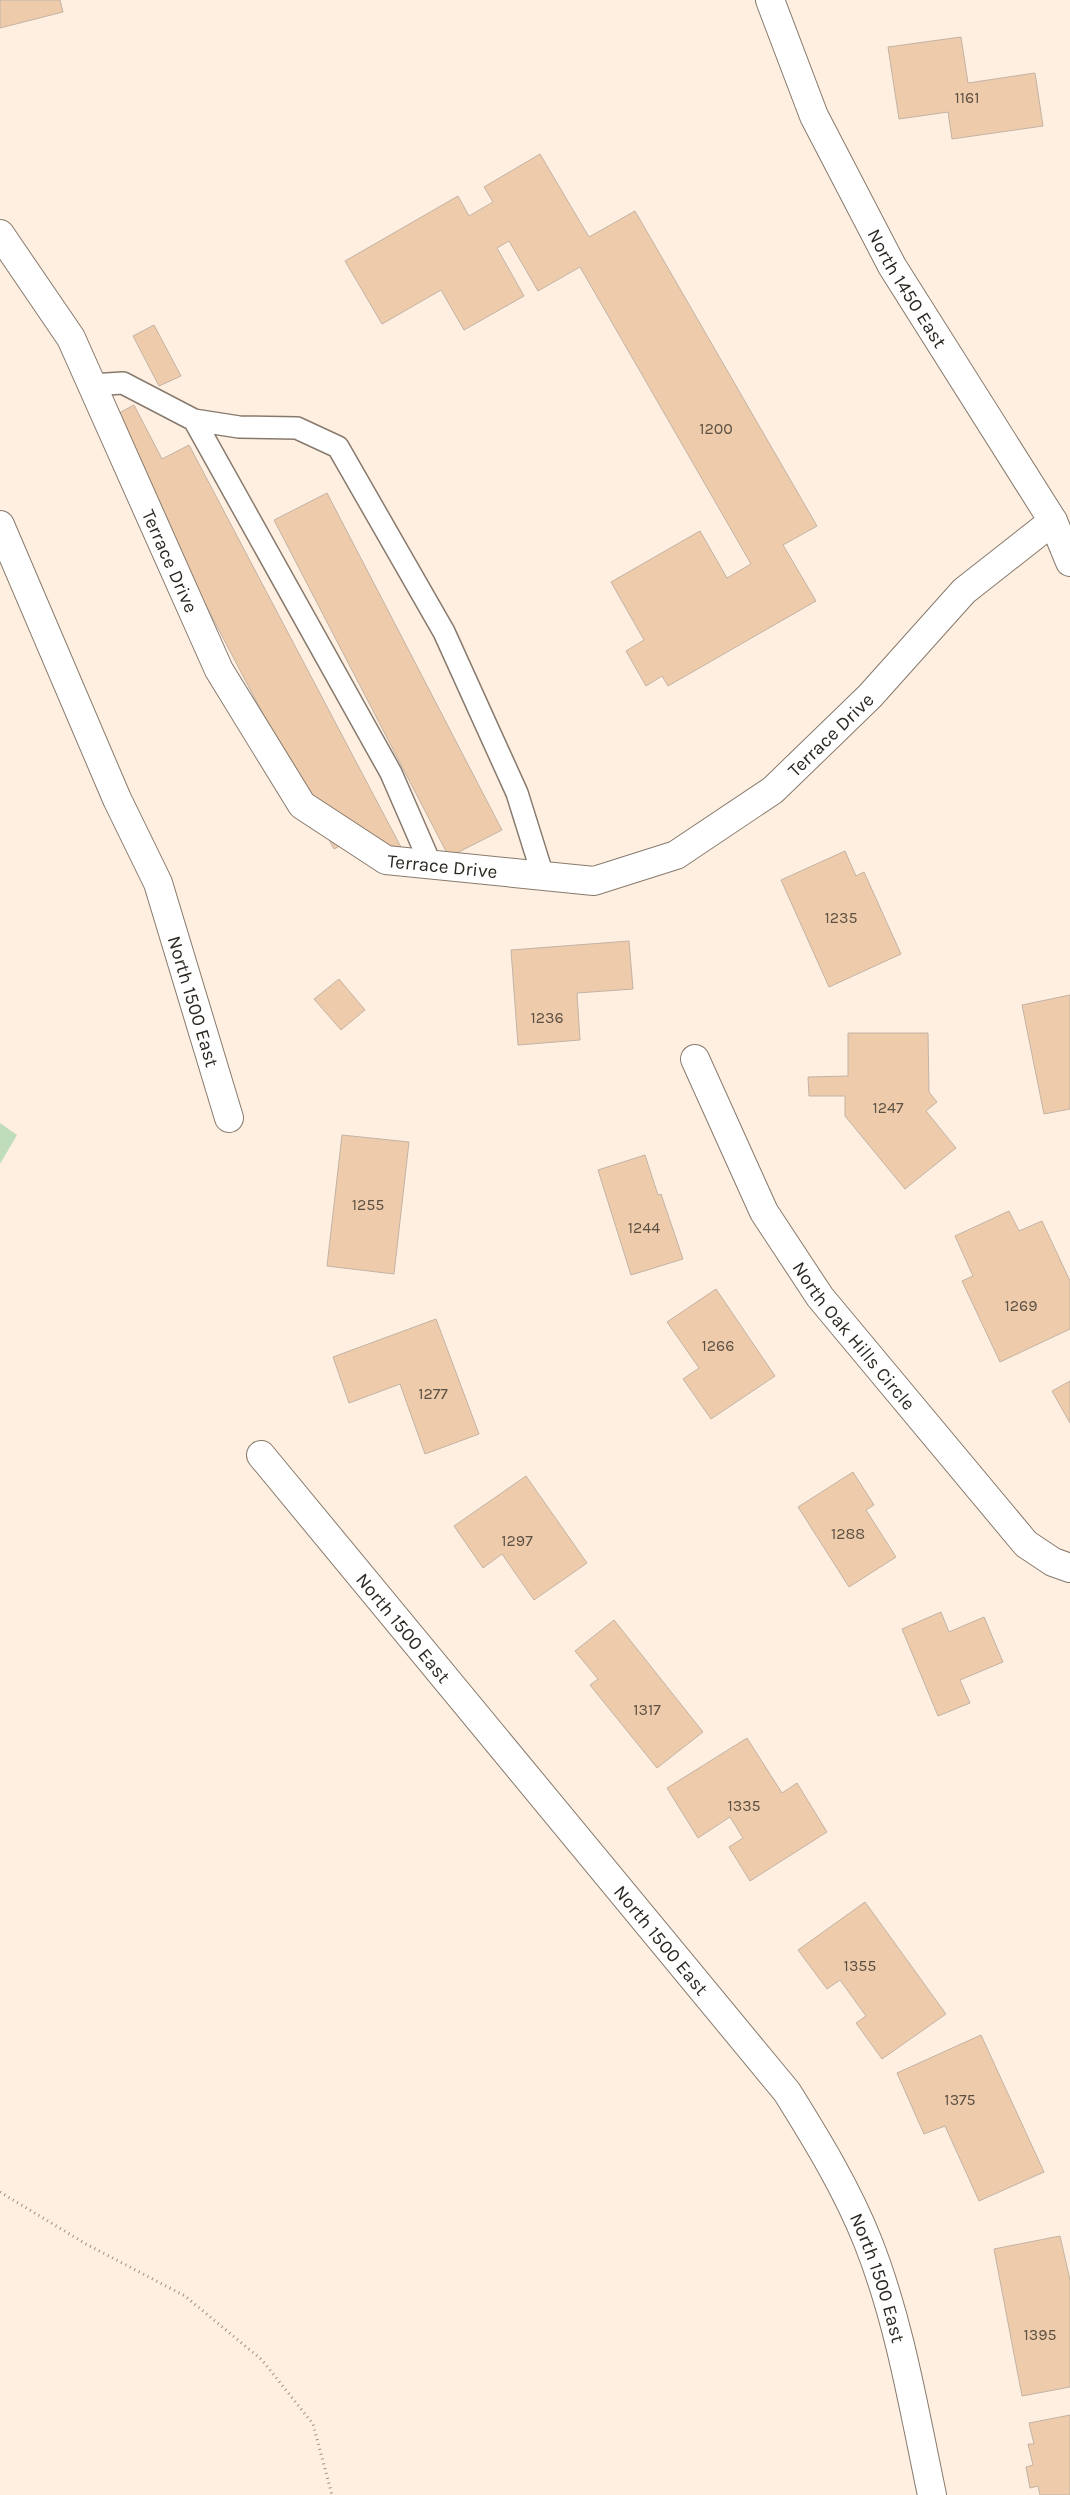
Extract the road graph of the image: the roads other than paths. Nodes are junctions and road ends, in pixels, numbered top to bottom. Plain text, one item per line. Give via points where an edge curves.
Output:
1 (770, 0) edge
2 (0, 234) edge
3 (91, 385) junction
4 (194, 420) junction
5 (1053, 521) junction
6 (0, 525) edge
7 (1070, 562) edge
8 (431, 865) junction
9 (543, 876) junction
10 (696, 1059) dead end
11 (229, 1118) dead end
12 (261, 1455) dead end
13 (1070, 1568) edge
14 (932, 2495) edge

1 - 5 street, North 1450 East via 814,116 892,266
2 - 3 street, Terrace Drive via 71,338
3 - 4 lane via 123,383
3 - 8 street, Terrace Drive via 219,670 302,805 386,860
4 - 8 lane via 391,773
4 - 9 lane via 239,427 297,428 338,447 444,632 517,793
5 - 7 street, North 1450 East
5 - 9 street, Terrace Drive via 964,591 870,696 773,790 676,855 594,881
6 - 11 street, North 1500 East via 117,799 158,883
8 - 9 street, Terrace Drive
10 - 13 street, North Oak Hills Circle via 764,1212 820,1297 1026,1544 1053,1562
12 - 14 street, North 1500 East via 786,2092 831,2164 868,2241 893,2313

